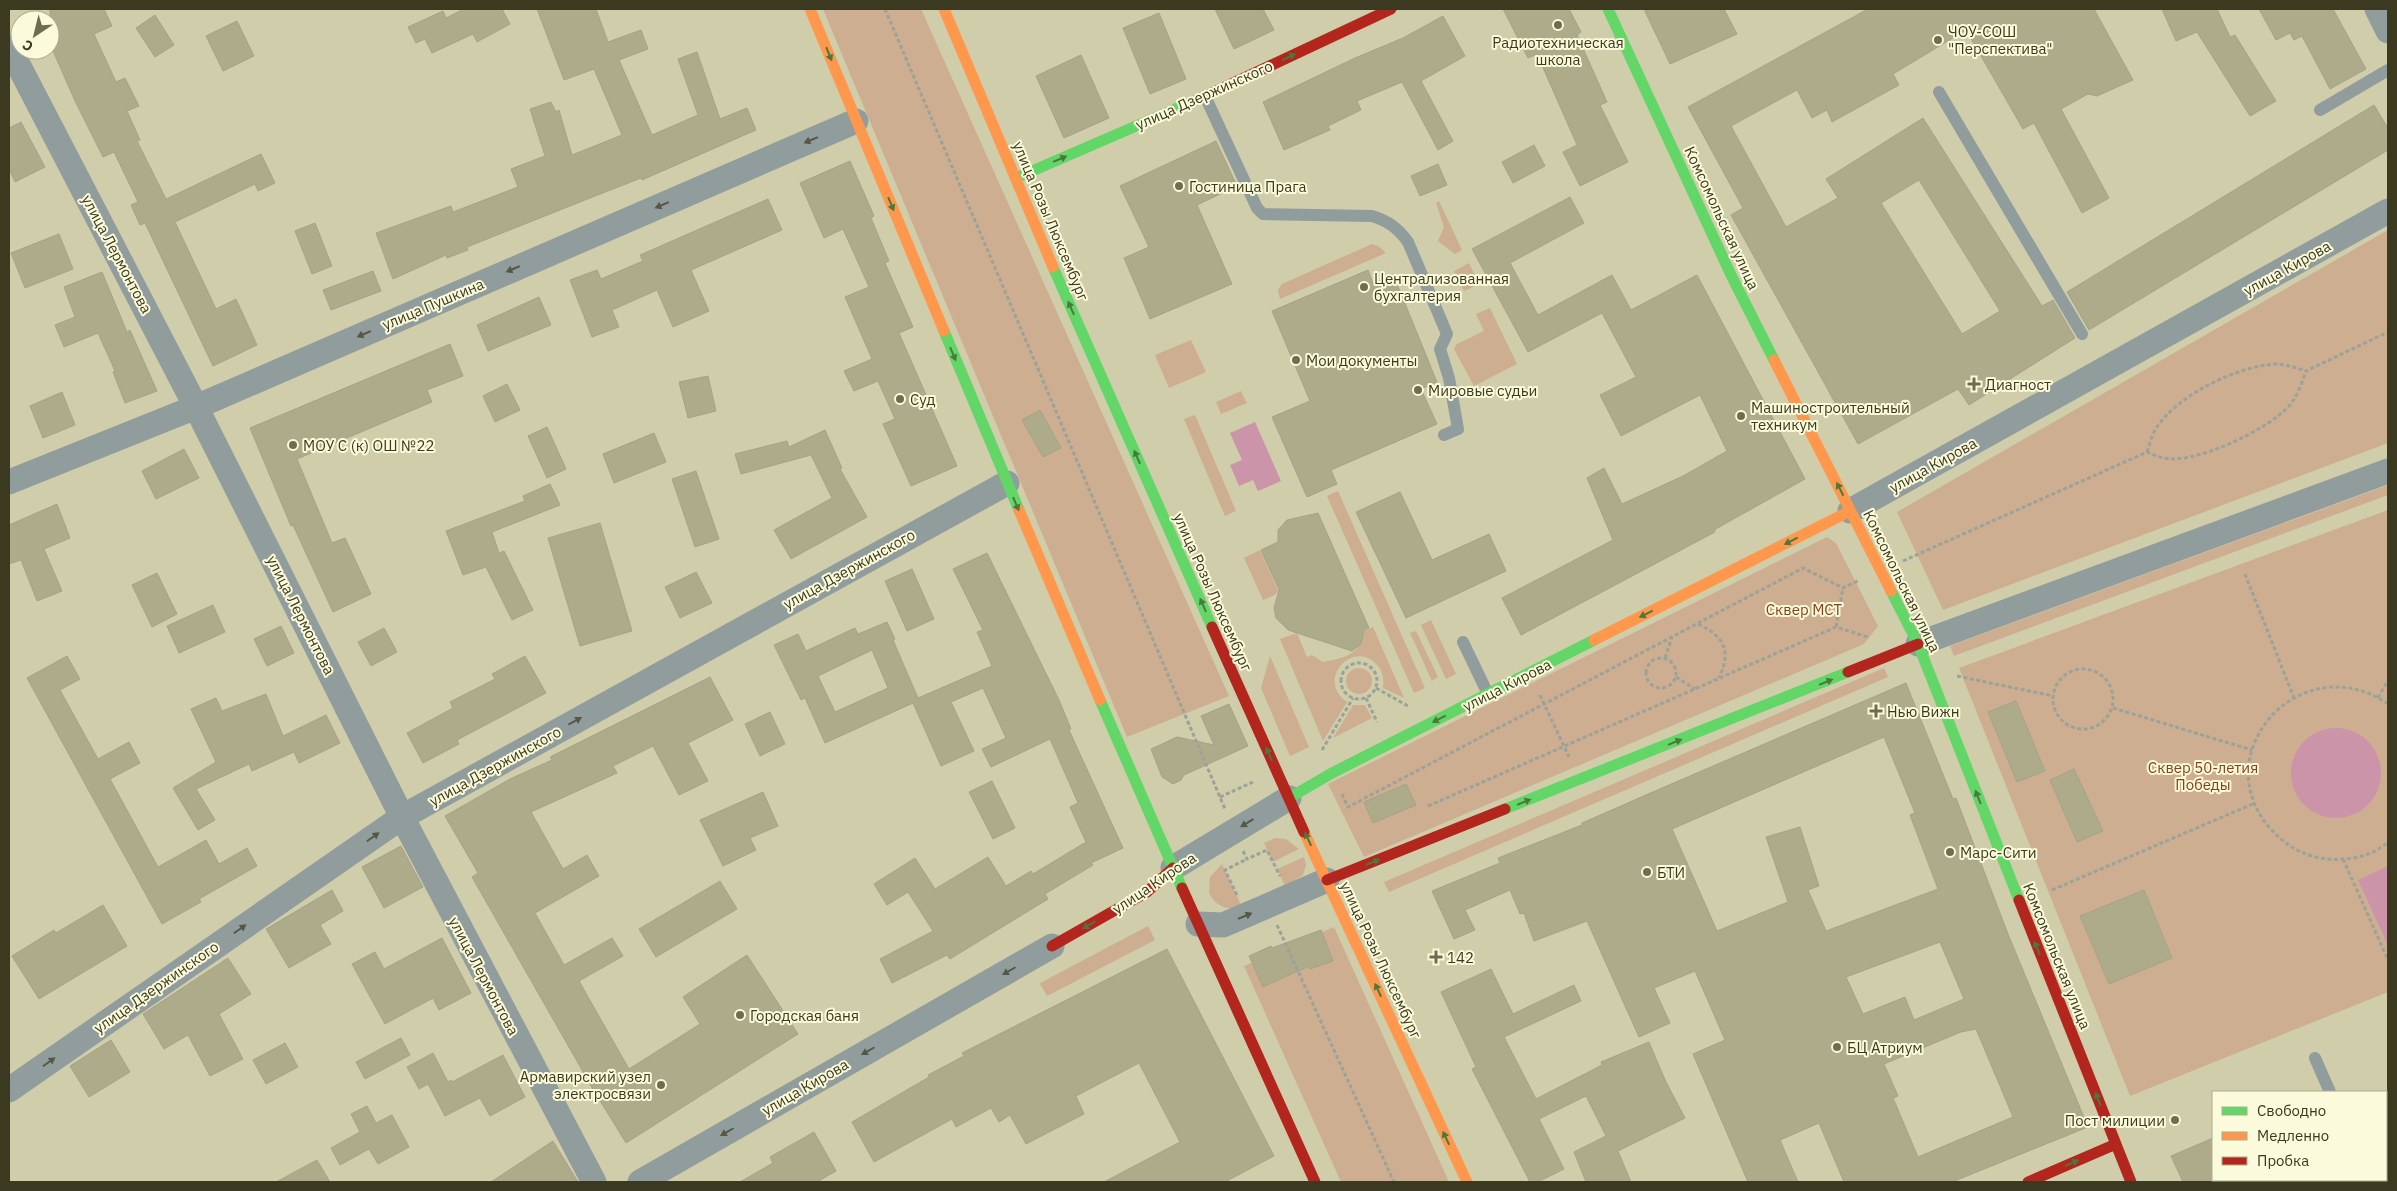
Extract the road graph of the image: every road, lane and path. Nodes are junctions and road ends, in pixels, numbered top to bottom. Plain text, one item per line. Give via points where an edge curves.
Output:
1 (810, 9) edge
2 (885, 9) edge
3 (944, 9) edge
4 (1391, 9) edge
5 (1608, 9) edge
6 (2377, 9) edge
7 (2388, 31) edge
8 (9, 47) edge
9 (2388, 70) edge
10 (1939, 92) dead end
11 (1205, 96) junction
12 (2320, 110) dead end
13 (856, 121) junction
14 (1016, 178) junction
15 (2388, 212) edge
16 (2388, 332) edge
17 (2082, 334) dead end
18 (2306, 371) junction
19 (196, 407) junction
20 (1444, 436) dead end
21 (2148, 452) junction
22 (2388, 471) edge
23 (9, 482) edge
24 (1007, 483) junction
25 (1850, 510) junction
26 (1882, 571) junction
27 (2245, 574) dead end
28 (1843, 588) junction
29 (1697, 624) junction
30 (1836, 627) junction
31 (1672, 637) junction
32 (1868, 637) dead end
33 (1462, 642) dead end
34 (1918, 644) junction
35 (1665, 658) junction
36 (1676, 677) junction
37 (1719, 678) junction
38 (2388, 680) edge
39 (1376, 688) junction
40 (1695, 689) junction
41 (1539, 692) dead end
42 (1488, 694) junction
43 (1353, 698) junction
44 (1366, 698) junction
45 (2294, 698) junction
46 (2378, 698) junction
47 (1545, 704) junction
48 (2388, 704) edge
49 (1409, 706) dead end
50 (2113, 708) junction
51 (1378, 722) dead end
52 (1564, 747) junction
53 (2252, 750) junction
54 (1571, 762) dead end
55 (1332, 773) junction
56 (1260, 778) dead end
57 (1220, 797) junction
58 (1289, 798) junction
59 (2255, 803) junction
60 (1428, 806) dead end
61 (402, 817) junction
62 (1234, 831) junction
63 (2388, 842) edge
64 (2343, 859) junction
65 (1247, 860) junction
66 (1173, 868) junction
67 (1327, 880) junction
68 (1282, 881) dead end
69 (2052, 890) dead end
70 (1239, 901) dead end
71 (1268, 906) junction
72 (1198, 924) junction
73 (1052, 946) joint
74 (2388, 960) edge
75 (2315, 1058) dead end
76 (9, 1090) edge
77 (2330, 1091) edge
78 (2116, 1144) junction
79 (594, 1182) edge
80 (640, 1182) edge
81 (1315, 1182) edge
82 (1394, 1182) edge
83 (1467, 1182) edge
84 (2028, 1182) edge
85 (2131, 1182) edge

1 -> 13 main road
2 - 57 path
3 - 14 main road, улица Розы Люксембург
11 -> 4 main road, улица Дзержинского
25 -> 5 main road, Комсомольская улица via 1731,275
6 - 7 street
8 - 19 street, улица Лермонтова
9 - 12 lane
10 - 17 lane
14 -> 11 main road, улица Дзержинского
11 - 20 lane via 1257,208 1263,214 1372,216 1399,229 1408,242 1448,334 1440,349 1458,429
13 -> 19 street, улица Пушкина
13 -> 24 main road
58 -> 14 main road, улица Розы Люксембург
15 - 25 street, улица Кирова
16 - 18 path
18 - 21 path via 2290,404 2265,425 2234,442 2174,459
18 - 21 path via 2278,364 2261,366 2241,370 2213,383 2166,416 2156,427
19 - 23 street, улица Пушкина
19 - 61 street, улица Лермонтова
21 - 26 path
22 - 34 street
61 -> 24 street, улица Дзержинского
24 -> 66 main road
25 - 26 main road, Комсомольская улица
25 -> 42 main road, улица Кирова
26 - 28 path
26 - 34 main road, Комсомольская улица
27 - 45 path
28 - 29 path via 1803,568
28 - 30 path
29 - 31 path
29 - 37 path via 1715,633 1725,650
30 - 32 path
30 - 37 path
31 - 35 path
31 - 47 path
33 - 42 lane
67 -> 34 main road
78 -> 34 main road, Комсомольская улица
35 - 36 path via 1674,664
35 - 36 path via 1655,658 1648,665 1648,679 1654,687 1664,688
36 - 40 path
37 - 40 path
38 - 46 path
39 - 43 path via 1377,678 1371,668 1355,664 1345,670 1341,682 1346,693
39 - 44 path
39 - 49 path
40 - 52 path
41 - 47 path
42 -> 55 main road, улица Кирова
43 - 44 path
43 - 55 path via 1322,751
44 - 51 path
45 - 46 path via 2331,686 2360,690
45 - 53 path via 2277,708 2259,732
46 - 48 path
47 - 52 path
47 - 55 path via 1348,807
50 - 50 path via 2111,687 2105,678 2088,670 2069,673 2061,678 2053,696 2058,715 2072,727 2082,730 2101,724
50 - 53 path
52 - 54 path
52 - 60 path
53 - 59 path via 2250,789
55 - 58 main road, улица Кирова
56 - 57 path
57 - 62 path
58 -> 62 street, улица Кирова
67 -> 58 main road, улица Розы Люксембург
59 - 64 path via 2261,817 2280,840 2293,849 2331,860
59 - 69 path
76 -> 61 street, улица Дзержинского
61 - 79 street, улица Лермонтова
62 - 65 path
62 - 66 street, улица Кирова
63 - 64 path via 2359,858
64 - 74 path
65 - 68 path via 1267,850
65 - 70 path via 1225,870
66 - 72 main road
66 -> 73 main road, улица Кирова via 1147,892
67 - 71 street
83 -> 67 main road, улица Розы Люксембург
72 -> 71 street via 1223,925
71 - 82 path
72 - 81 main road
73 -> 80 street, улица Кирова
75 - 77 lane
84 -> 78 main road
78 - 85 main road, Комсомольская улица

